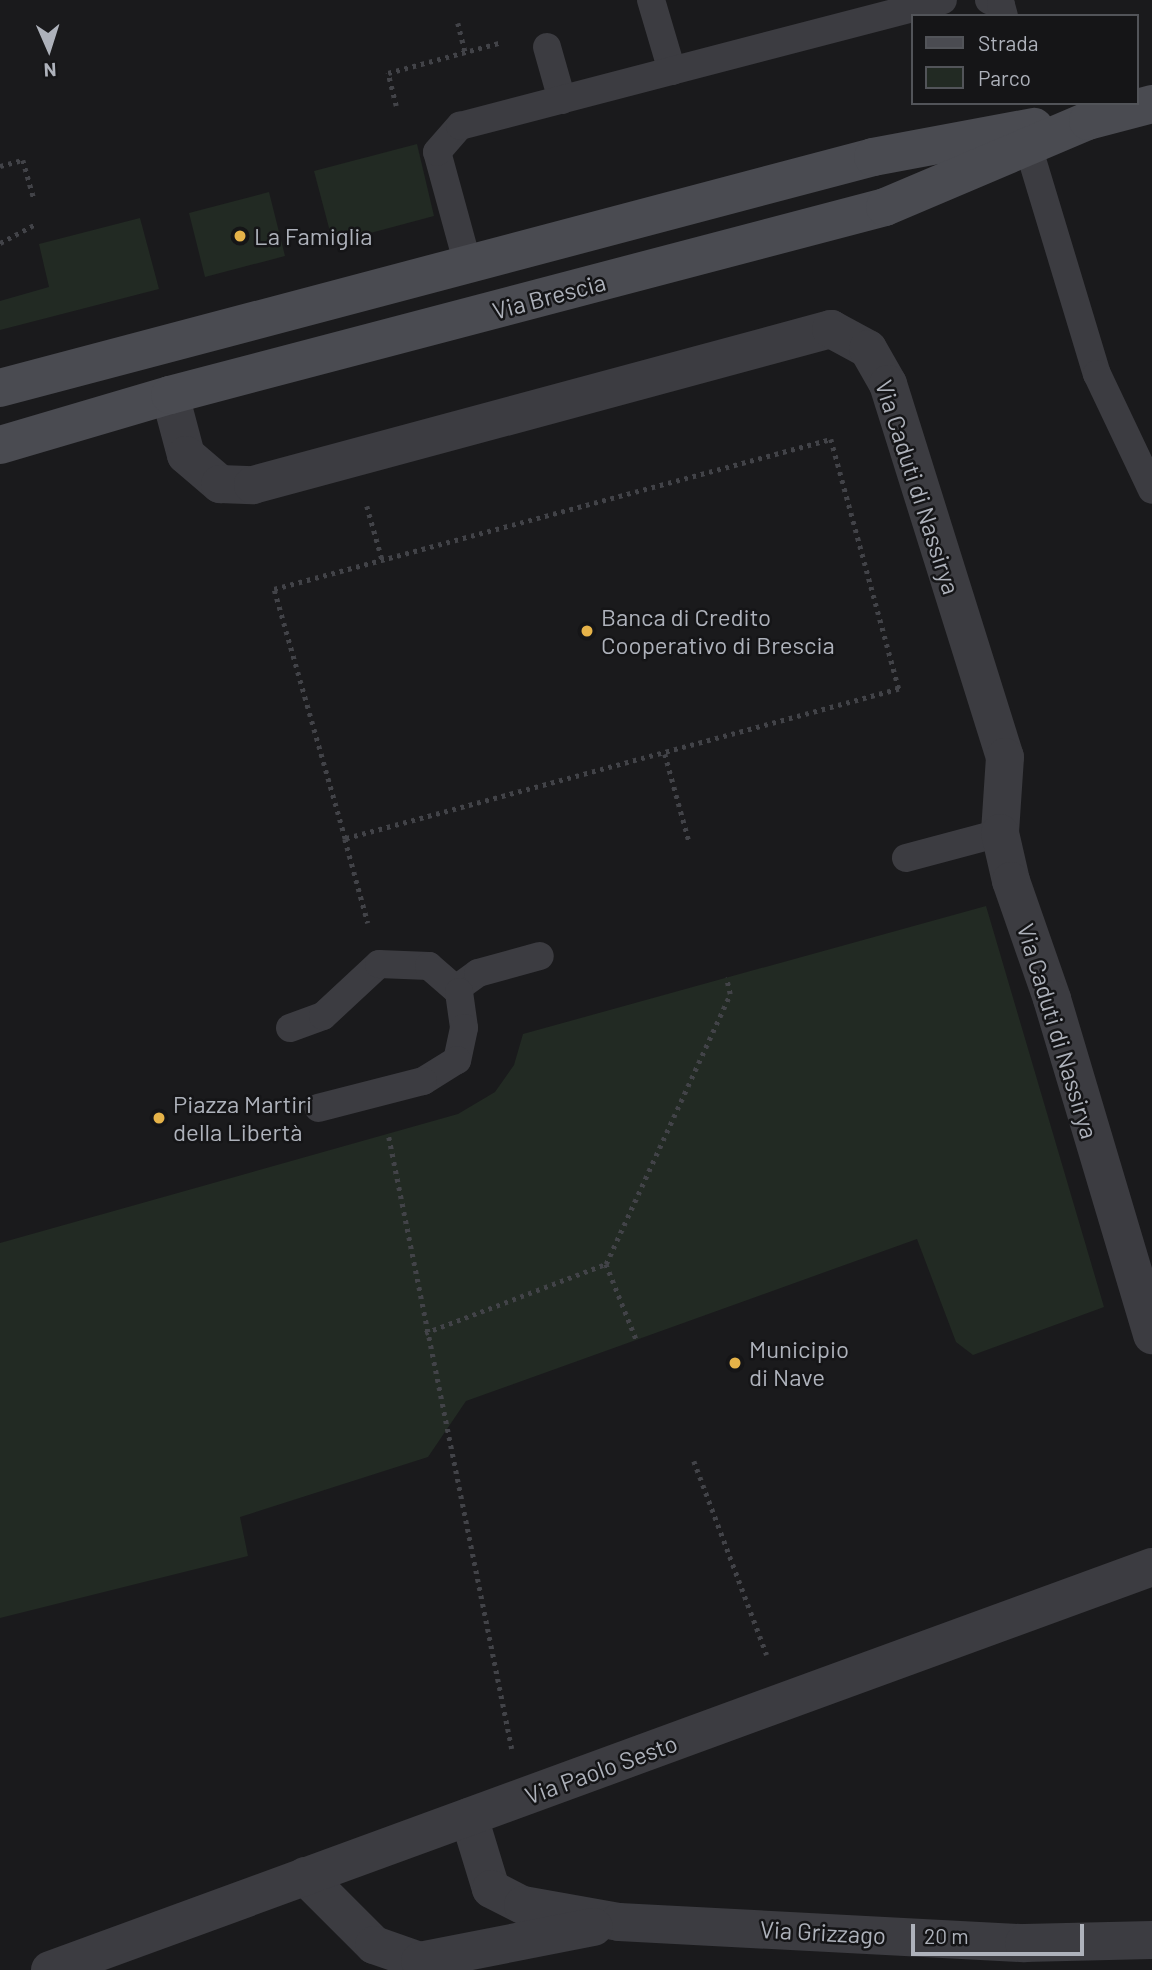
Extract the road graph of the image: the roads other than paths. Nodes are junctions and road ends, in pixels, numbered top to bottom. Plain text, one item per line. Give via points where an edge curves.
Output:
1 (651, 0) edge
2 (989, 0) edge
3 (934, 1) edge
4 (1003, 14) edge
5 (547, 47) dead end
6 (672, 71) junction
7 (562, 100) junction
8 (1152, 104) edge
9 (1032, 125) edge
10 (468, 265) junction
11 (0, 388) edge
12 (170, 395) junction
13 (0, 445) edge
14 (1152, 490) edge
15 (1000, 833) junction
16 (906, 858) dead end
17 (540, 956) dead end
18 (456, 989) junction
19 (290, 1028) dead end
20 (318, 1108) dead end
21 (1152, 1335) edge
22 (1152, 1567) edge
23 (469, 1817) junction
24 (305, 1877) junction
25 (619, 1922) junction
26 (1152, 1940) edge
27 (410, 1965) edge
28 (50, 1970) edge

1 - 6 lane
2 - 4 lane via 1001,5
3 - 6 lane
5 - 7 lane
6 - 7 lane
7 - 10 lane via 460,126 437,152
8 - 9 main road, Via Brescia via 1088,121
9 - 10 main road, Via Brescia via 873,156
9 - 12 main road, Via Brescia via 885,207
9 - 14 lane via 1097,374
10 - 11 main road, Via Brescia
12 - 13 main road, Via Brescia
12 - 15 street, Via Caduti di Nassirya via 186,455 220,484 253,485 831,329 868,349 888,384 1005,757
15 - 16 lane
15 - 21 street, Via Caduti di Nassirya
17 - 18 lane via 478,973
18 - 19 lane via 429,966 379,964 323,1016
18 - 20 lane via 464,1028 457,1060 423,1080
22 - 23 street, Via Paolo Sesto
23 - 24 street, Via Paolo Sesto
23 - 25 street, Via Grizzago via 491,1889 523,1906
24 - 27 street, Via Grizzago via 374,1945
24 - 28 street, Via Paolo Sesto
25 - 26 street, Via Grizzago via 1024,1943
25 - 27 street, Via Grizzago

